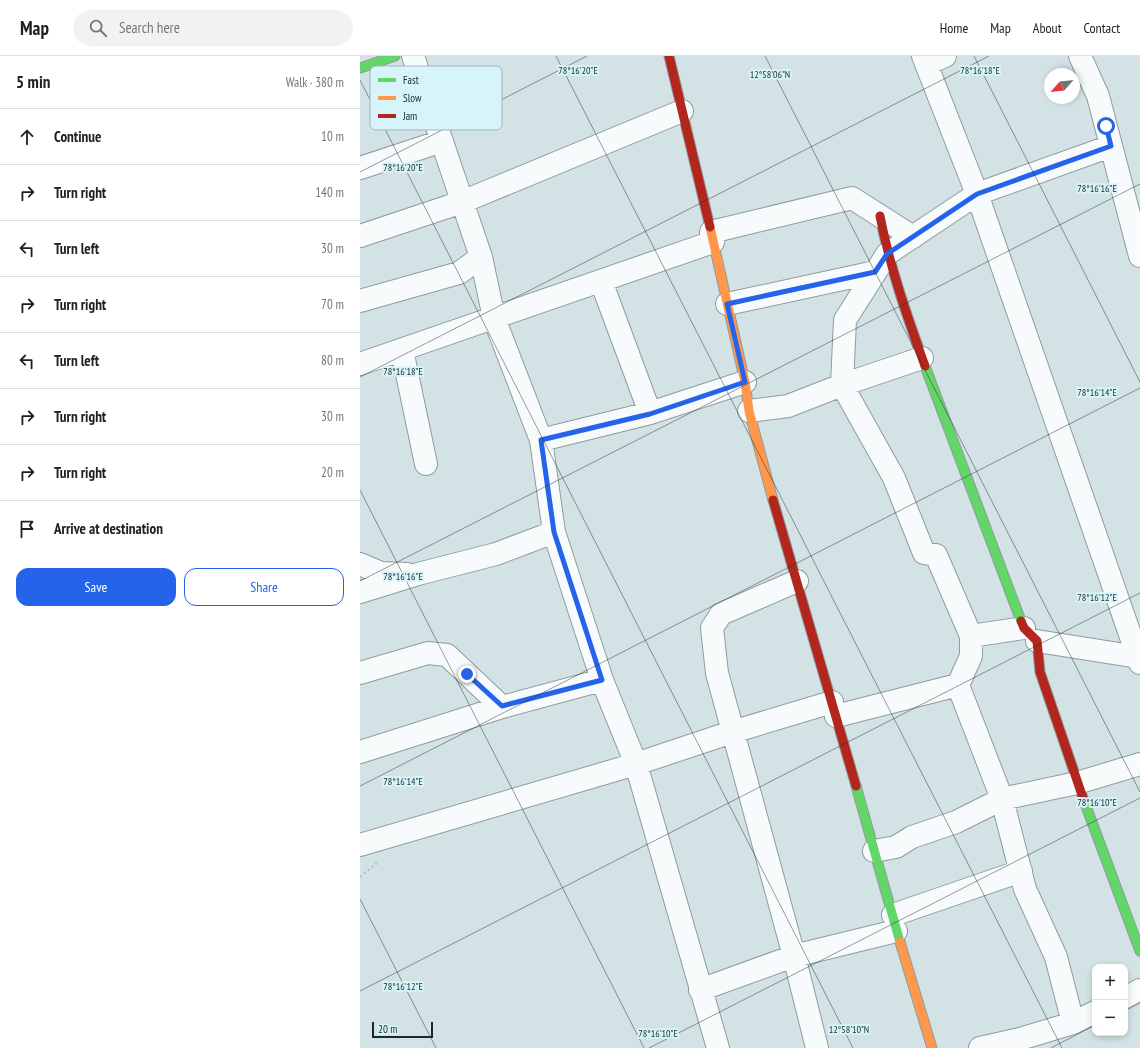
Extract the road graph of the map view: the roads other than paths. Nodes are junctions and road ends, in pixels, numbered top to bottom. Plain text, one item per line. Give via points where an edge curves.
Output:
1 (395, 56) edge
2 (413, 56) edge
3 (669, 56) edge
4 (1080, 56) edge
5 (931, 59) edge
6 (416, 66) edge
7 (360, 68) edge
8 (682, 111) junction
9 (438, 130) edge
10 (442, 141) junction
11 (1111, 146) junction
12 (360, 168) edge
13 (977, 194) junction
14 (462, 202) junction
15 (880, 216) junction
16 (360, 236) edge
17 (712, 237) junction
18 (913, 237) junction
19 (887, 254) junction
20 (1140, 254) edge
21 (481, 257) junction
22 (875, 272) junction
23 (601, 281) junction
24 (360, 301) edge
25 (727, 304) junction
26 (494, 318) junction
27 (402, 350) junction
28 (922, 358) junction
29 (360, 364) edge
30 (745, 382) junction
31 (842, 385) junction
32 (749, 411) junction
33 (650, 414) junction
34 (541, 440) junction
35 (426, 464) dead end
36 (554, 532) junction
37 (360, 564) edge
38 (418, 574) junction
39 (797, 581) junction
40 (360, 592) edge
41 (1030, 634) junction
42 (971, 636) junction
43 (1139, 660) edge
44 (360, 673) edge
45 (602, 680) junction
46 (958, 685) junction
47 (502, 706) junction
48 (834, 709) junction
49 (732, 732) junction
50 (360, 752) edge
51 (636, 764) junction
52 (1140, 764) edge
53 (1077, 783) junction
54 (1002, 799) junction
55 (360, 845) edge
56 (874, 851) junction
57 (1021, 871) junction
58 (895, 923) junction
59 (1140, 951) edge
60 (794, 956) junction
61 (700, 990) junction
62 (1140, 990) edge
63 (1128, 996) edge
64 (1092, 1014) edge
65 (1073, 1023) junction
66 (1020, 1039) junction
67 (718, 1048) edge
68 (817, 1048) edge
69 (932, 1048) edge
70 (980, 1048) edge
71 (1043, 1048) edge

1 - 7 main road
2 - 6 street
3 - 8 main road
4 - 11 street via 1098,96
5 - 13 street
8 - 14 street
8 - 17 main road
9 - 10 street
10 - 12 street
10 - 14 street
11 - 13 street
11 - 20 street
13 - 18 street
13 - 43 street
14 - 16 street
14 - 21 street
15 - 17 street via 852,198
15 - 18 street
15 - 19 main road
17 - 23 street
17 - 25 main road
18 - 19 street
19 - 22 street
19 - 28 main road
21 - 24 street via 459,274
21 - 26 street
22 - 25 street
22 - 31 street via 845,320
23 - 26 street
23 - 33 street
25 - 30 main road
26 - 27 street
26 - 34 street
27 - 29 street
27 - 35 street
28 - 31 street
28 - 41 main road
30 - 32 main road
30 - 33 street
31 - 32 street via 788,406
31 - 42 street via 894,478 924,553 936,555
32 - 39 main road
33 - 34 street
34 - 36 street
36 - 38 street via 496,554
36 - 45 street
37 - 38 street via 381,573
38 - 40 street
39 - 48 main road
39 - 49 street via 721,614 712,628 716,673
41 - 42 street
41 - 43 street
41 - 53 main road
42 - 46 street via 971,656
44 - 47 street via 428,653 447,655
45 - 47 street
45 - 51 street
46 - 48 street
46 - 54 street
47 - 50 street
48 - 49 street
48 - 56 main road
49 - 51 street
49 - 60 street
51 - 55 street
51 - 61 street
52 - 53 street
53 - 54 street
53 - 59 main road
54 - 56 street via 956,822 912,837 896,847
54 - 57 street
56 - 58 main road
57 - 58 street
57 - 65 street via 1025,889 1056,957
58 - 60 street
58 - 69 main road
60 - 61 street
60 - 68 street
61 - 67 street
62 - 63 street
64 - 65 street
65 - 66 street
66 - 70 street
66 - 71 street

